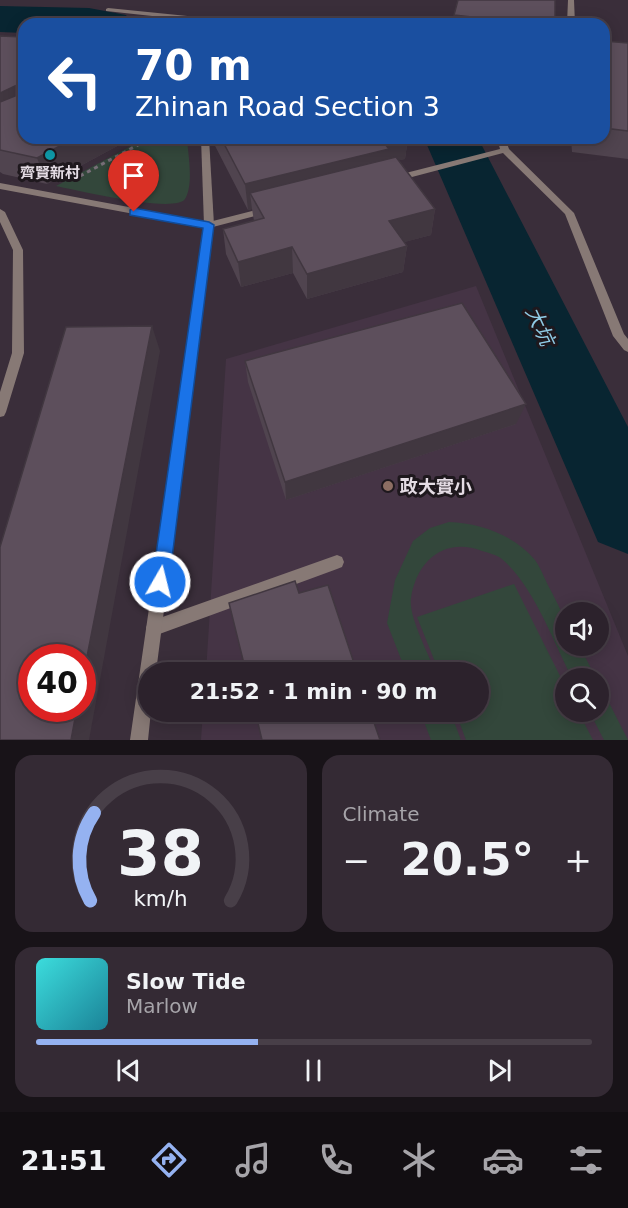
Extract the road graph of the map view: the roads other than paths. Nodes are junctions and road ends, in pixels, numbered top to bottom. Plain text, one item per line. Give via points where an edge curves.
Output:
1 (571, 0) edge
2 (108, 10) dead end
3 (187, 18) edge
4 (571, 18) edge
5 (205, 144) edge
6 (503, 144) edge
7 (505, 150) junction
8 (379, 182) edge
9 (0, 186) edge
10 (276, 208) edge
11 (0, 212) edge
12 (209, 225) junction
13 (628, 347) edge
14 (0, 412) edge
15 (337, 562) dead end
16 (154, 628) junction
17 (139, 740) edge

1 - 4 street
2 - 3 street
5 - 12 street
6 - 7 street
7 - 8 street
7 - 13 street via 569,213
9 - 12 street
10 - 12 street
11 - 14 street via 18,250 18,353
12 - 16 street
15 - 16 street
16 - 17 street

